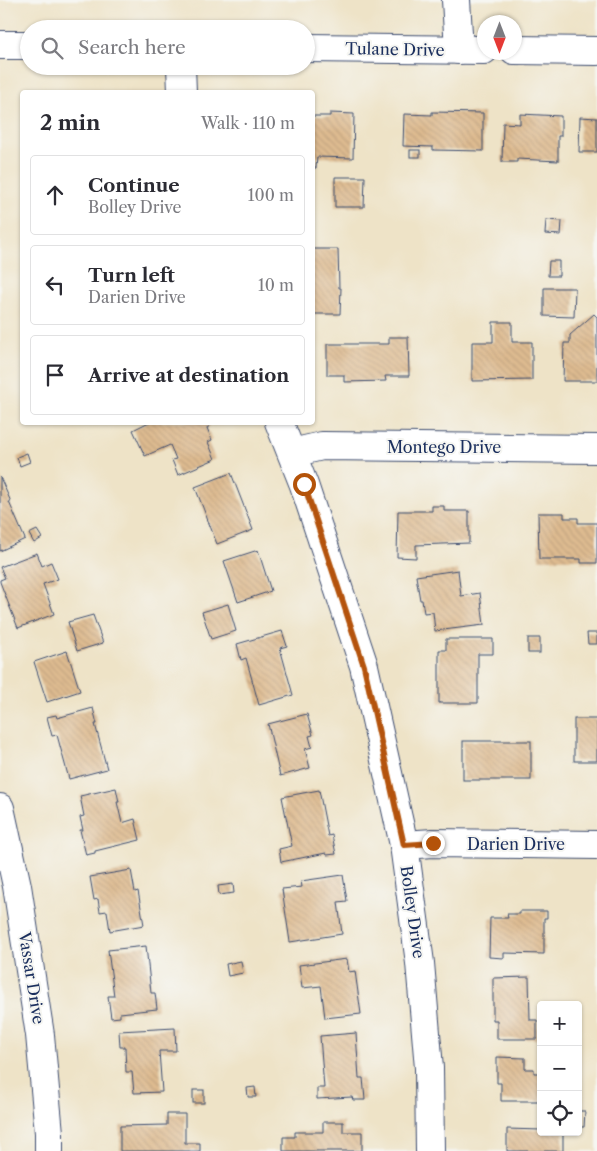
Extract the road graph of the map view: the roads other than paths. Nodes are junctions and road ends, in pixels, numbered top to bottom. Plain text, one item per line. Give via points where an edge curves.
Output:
1 (456, 0) edge
2 (0, 45) edge
3 (20, 45) edge
4 (315, 48) edge
5 (472, 50) edge
6 (522, 50) edge
7 (597, 51) edge
8 (181, 75) edge
9 (182, 90) edge
10 (280, 425) edge
11 (597, 449) edge
12 (292, 453) junction
13 (0, 808) edge
14 (597, 844) edge
15 (404, 845) junction
16 (48, 1151) edge
17 (430, 1151) edge

1 - 5 street
2 - 3 street
4 - 5 street, Tulane Drive
6 - 7 street
8 - 9 street
10 - 12 street, Bolley Drive
11 - 12 street, Montego Drive via 322,446
12 - 15 street, Bolley Drive via 364,666
13 - 16 street, Vassar Drive via 18,886 40,1035
14 - 15 street, Darien Drive
15 - 17 street, Bolley Drive via 420,963 429,1068

